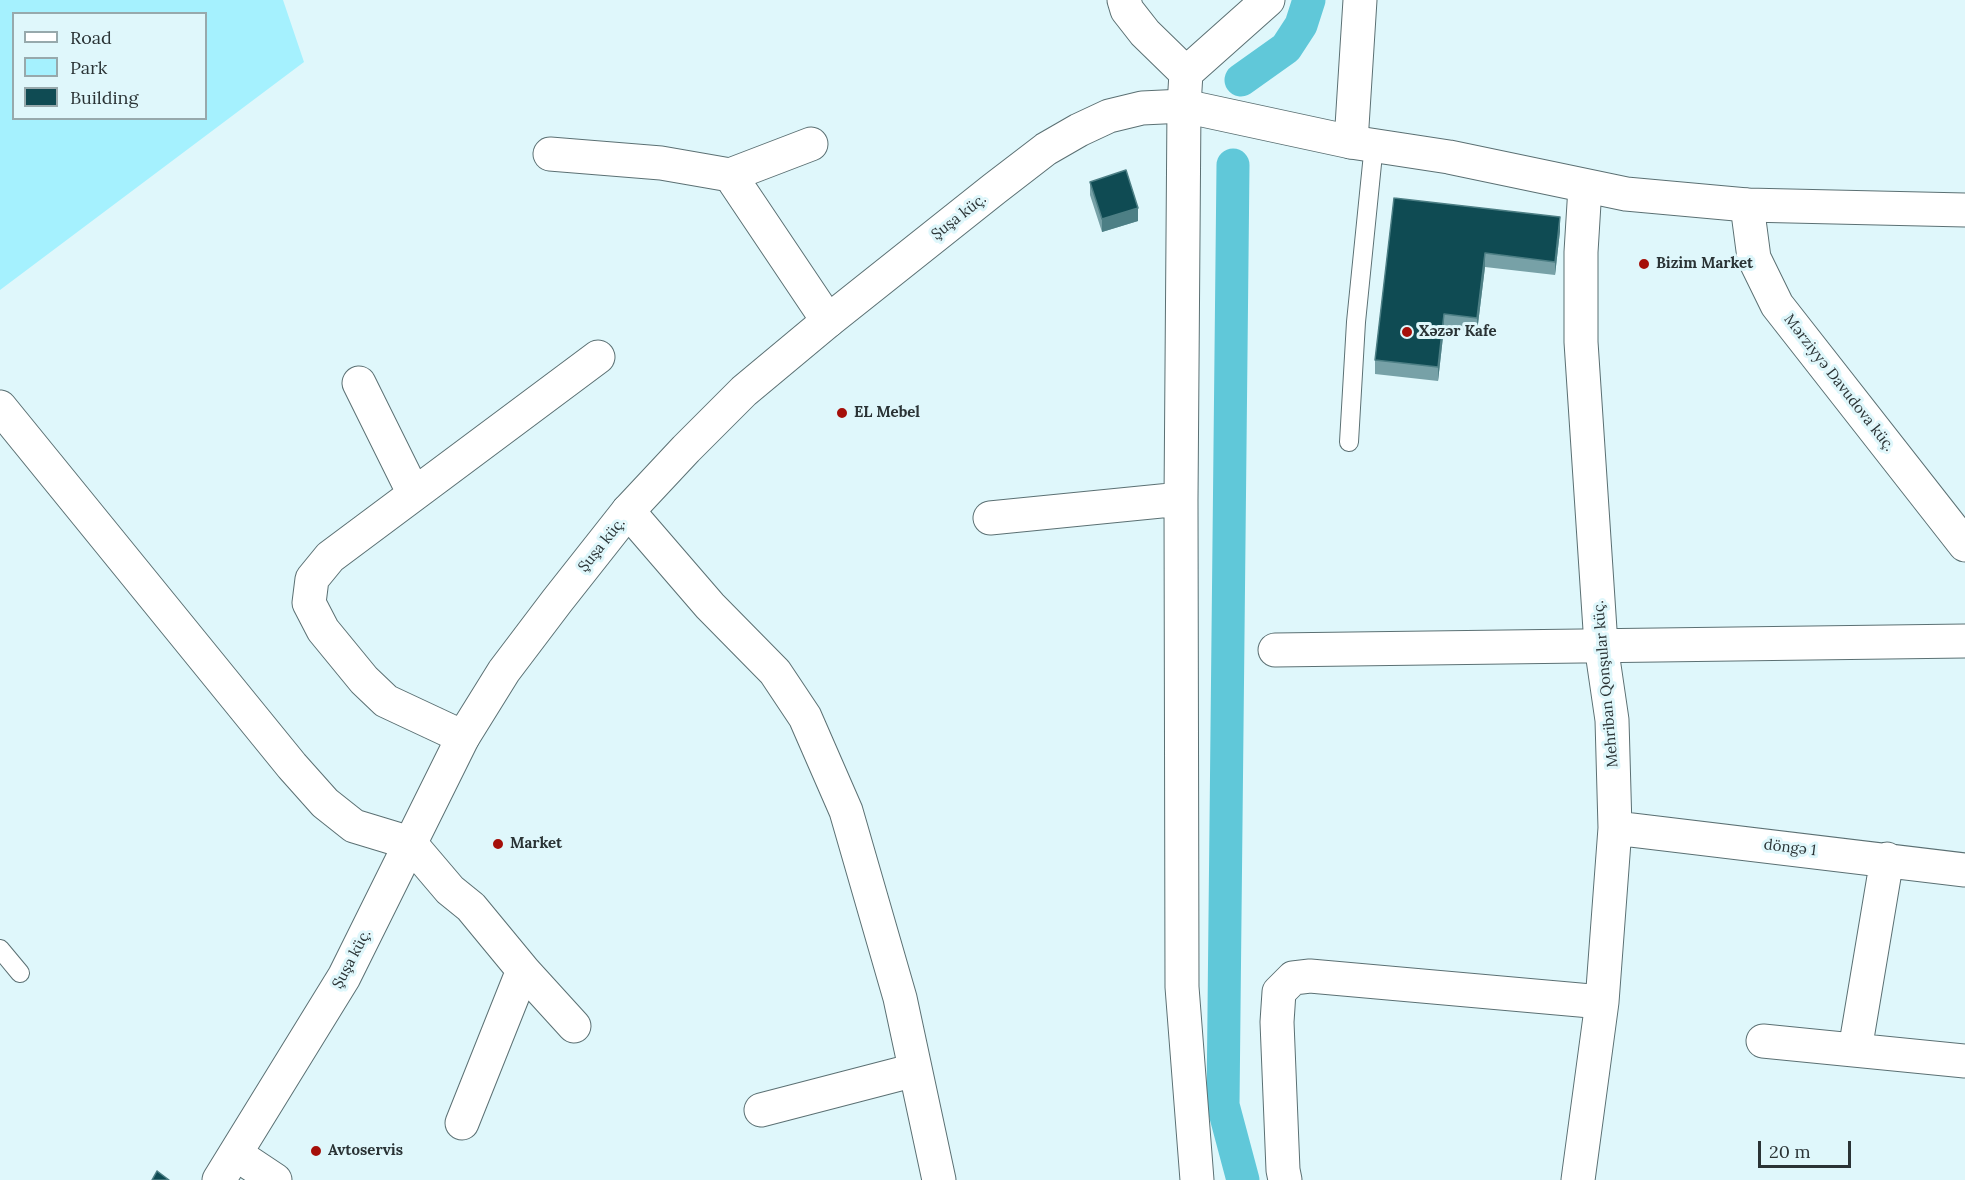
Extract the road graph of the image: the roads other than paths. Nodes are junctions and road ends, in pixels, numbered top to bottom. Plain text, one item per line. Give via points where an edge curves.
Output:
1 (1124, 0) edge
2 (1268, 0) edge
3 (1360, 0) edge
4 (1186, 72) junction
5 (1184, 106) junction
6 (1363, 143) junction
7 (811, 144) dead end
8 (550, 154) dead end
9 (730, 175) junction
10 (1585, 187) junction
11 (1747, 205) junction
12 (1965, 210) edge
13 (828, 321) junction
14 (598, 357) dead end
15 (359, 383) dead end
16 (0, 407) edge
17 (1349, 442) dead end
18 (414, 494) junction
19 (1181, 499) junction
20 (628, 511) junction
21 (990, 518) dead end
22 (1965, 545) edge
23 (1965, 641) edge
24 (1601, 645) junction
25 (1275, 650) dead end
26 (463, 737) junction
27 (1615, 828) junction
28 (410, 843) junction
29 (1887, 859) junction
30 (1965, 870) edge
31 (0, 949) edge
32 (523, 970) junction
33 (20, 973) dead end
34 (1602, 1002) junction
35 (574, 1026) dead end
36 (1763, 1041) dead end
37 (1855, 1050) junction
38 (1965, 1062) edge
39 (915, 1070) junction
40 (761, 1110) dead end
41 (462, 1123) dead end
42 (227, 1167) edge
43 (275, 1180) edge
44 (939, 1180) edge
45 (1197, 1180) edge
46 (1285, 1180) edge
47 (1578, 1180) edge

1 - 4 street via 1145,33
2 - 4 street
3 - 6 street
4 - 5 street
5 - 6 street, Şuşa küç.
5 - 13 street, Şuşa küç. via 1142,108 1109,116 1046,149
5 - 19 street
6 - 10 street, Şuşa küç.
6 - 17 lane
7 - 9 street
8 - 9 street via 661,163
9 - 13 street
10 - 11 street, Şuşa küç.
10 - 24 street, Mehriban Qonşular küç. via 1581,342
11 - 12 street, Şuşa küç.
11 - 22 street, Mərziyyə Davudova küç. via 1754,258 1777,304
13 - 20 street, Şuşa küç. via 744,391
14 - 18 street
15 - 18 street
16 - 28 street via 326,803 354,826
18 - 26 street via 330,556 312,579 309,603 323,630 386,701
19 - 21 street
19 - 45 street via 1182,987
20 - 26 street, Şuşa küç. via 504,671
20 - 39 street via 710,606 775,672 805,717 846,811 900,998
23 - 24 street
24 - 25 street
24 - 27 street, Mehriban Qonşular küç. via 1612,720
26 - 28 street, Şuşa küç.
27 - 29 street, döngə 1
27 - 34 street, Mehriban Qonşular küç.
28 - 32 street via 450,890 471,907
28 - 42 street, Şuşa küç. via 344,977
29 - 30 street, döngə 1
29 - 37 street
31 - 33 lane
32 - 35 street
32 - 41 street
34 - 46 street via 1310,976 1293,978 1279,992
34 - 47 street, Mehriban Qonşular küç.
36 - 37 street
37 - 38 street
39 - 40 street
39 - 44 street
42 - 43 street

